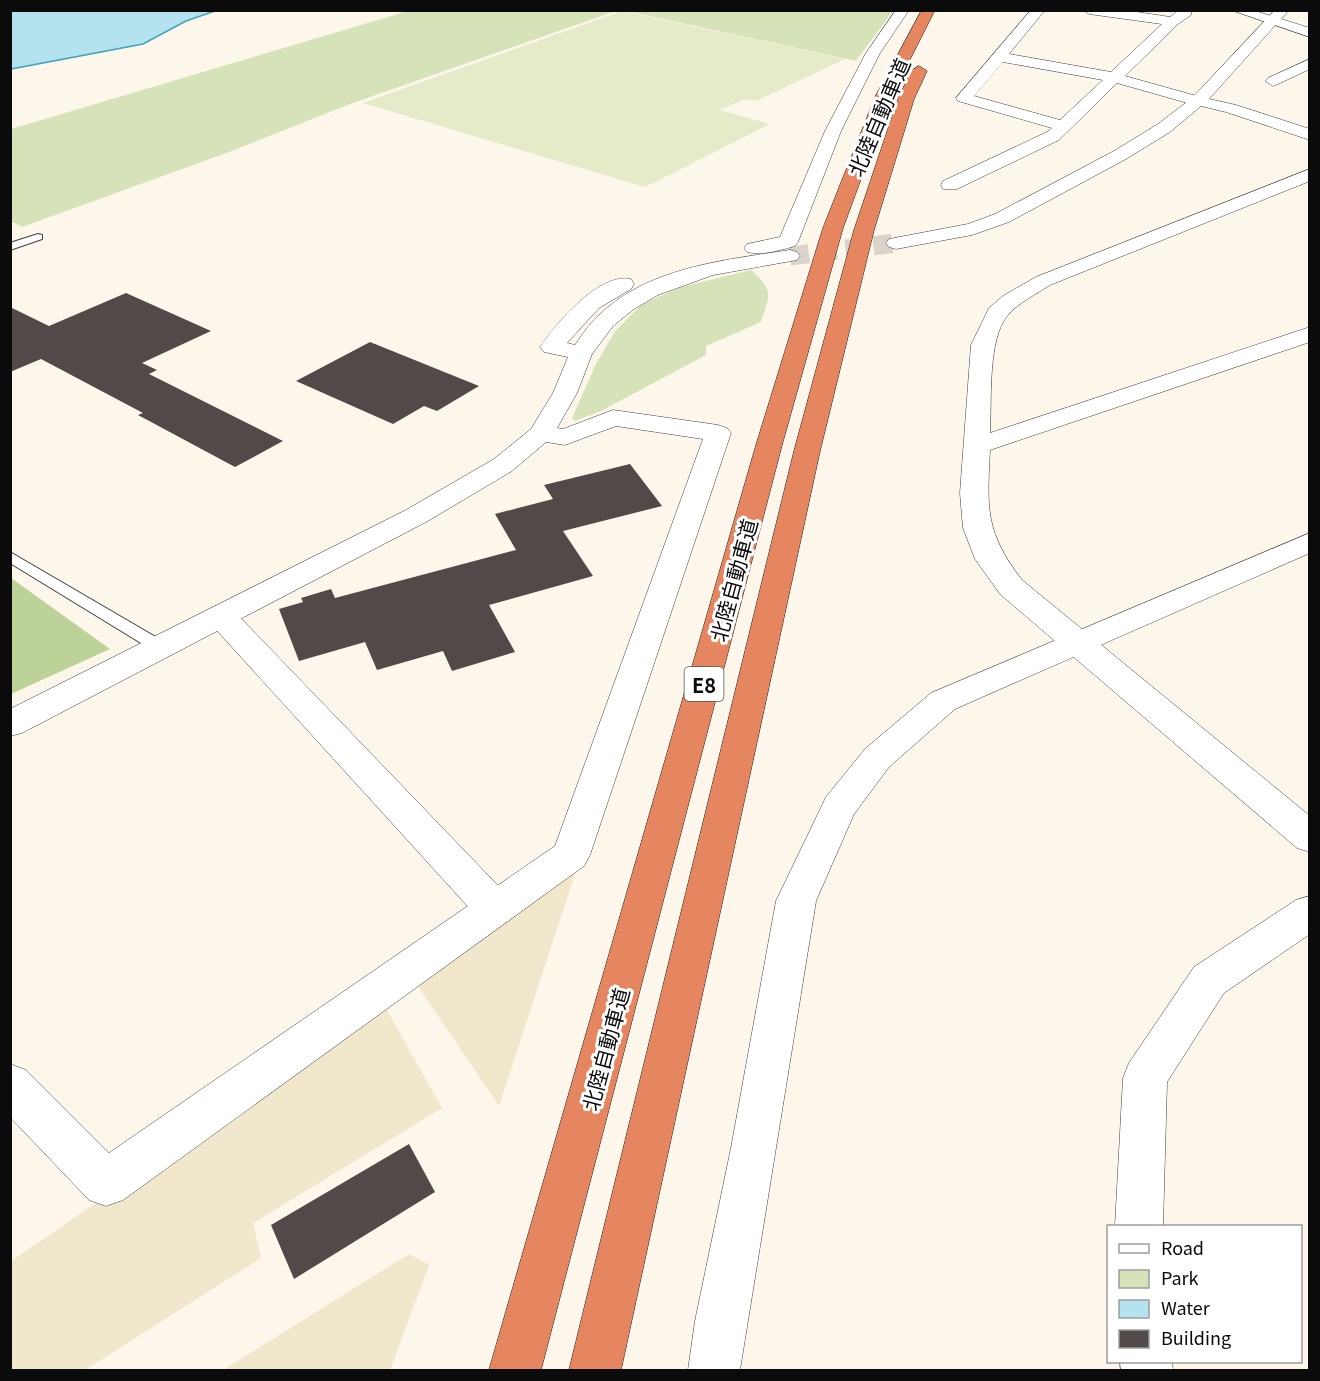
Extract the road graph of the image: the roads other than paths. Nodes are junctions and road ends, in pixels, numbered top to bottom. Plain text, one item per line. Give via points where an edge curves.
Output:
1 (903, 10) edge
2 (929, 10) edge
3 (951, 10) edge
4 (1038, 10) edge
5 (1089, 10) edge
6 (1187, 10) edge
7 (1237, 10) edge
8 (1283, 10) edge
9 (1173, 21) junction
10 (1272, 22) junction
11 (1310, 33) edge
12 (999, 57) junction
13 (1308, 64) edge
14 (1113, 77) junction
15 (1291, 86) dead end
16 (1198, 101) junction
17 (1063, 126) junction
18 (1310, 135) edge
19 (1310, 174) edge
20 (950, 185) dead end
21 (38, 237) dead end
22 (896, 243) tunnel mouth
23 (10, 247) edge
24 (790, 256) tunnel mouth
25 (1310, 333) edge
26 (581, 353) junction
27 (541, 434) junction
28 (977, 446) junction
29 (1310, 542) edge
30 (10, 556) edge
31 (221, 615) junction
32 (1077, 644) junction
33 (160, 647) junction
34 (10, 724) edge
35 (1310, 838) edge
36 (495, 909) junction
37 (1310, 912) edge
38 (10, 1085) edge
39 (1139, 1225) edge
40 (515, 1371) edge
41 (595, 1371) edge
42 (714, 1371) edge

1 - 26 street via 873,53 833,132 788,242 695,259 614,288 574,316 552,347
2 - 40 highway, 北陸自動車道 / E8 via 883,97 833,228 769,445
3 - 41 highway, 北陸自動車道 / E8 via 906,99 864,231 807,451
4 - 12 street
5 - 9 street
6 - 9 street
7 - 10 street
8 - 10 street
9 - 14 street
10 - 11 street
10 - 16 street
12 - 14 street
12 - 17 street via 963,98
13 - 15 street via 1273,81
14 - 16 street
14 - 17 street
16 - 18 street
16 - 22 street via 1120,155 1012,214 972,229
17 - 20 street via 1053,136
19 - 28 street via 1065,271 1011,301 998,313 983,345
21 - 23 lane
24 - 26 street via 710,269 650,290 605,321
25 - 28 street
26 - 27 street via 565,393
27 - 31 street via 503,465 460,492
27 - 36 street via 565,436 613,418 718,433 571,855
28 - 32 street via 977,528 990,559 1011,587
29 - 32 street
30 - 33 lane
31 - 33 street
31 - 36 street
32 - 35 street
32 - 42 street via 943,701 877,758 839,807 796,901
33 - 34 street
36 - 38 street via 106,1183
37 - 39 street via 1209,980 1145,1078

